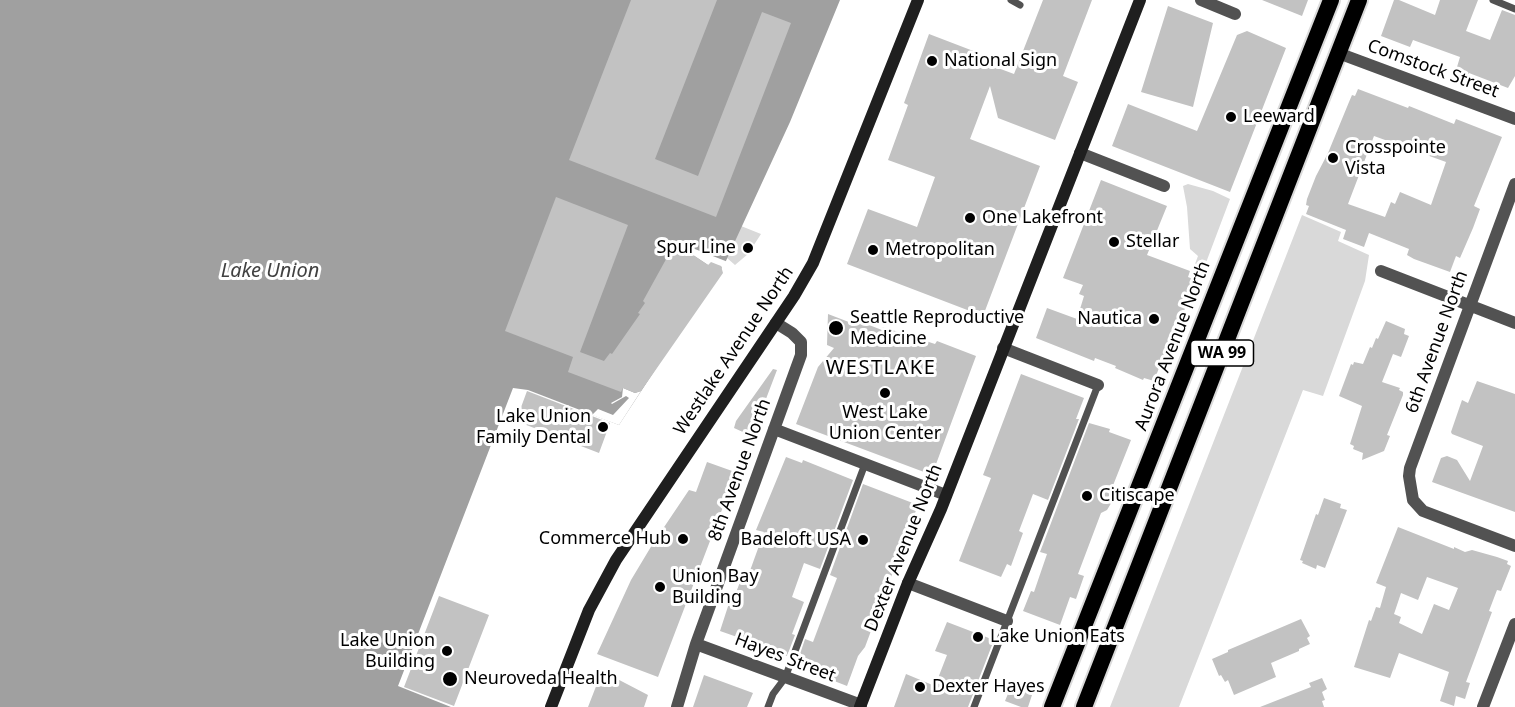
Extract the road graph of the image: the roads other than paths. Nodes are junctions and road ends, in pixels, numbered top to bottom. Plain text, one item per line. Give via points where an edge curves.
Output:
1 (918, 0) edge
2 (1011, 0) edge
3 (1140, 0) edge
4 (1201, 0) edge
5 (1330, 0) edge
6 (1359, 0) edge
7 (1493, 0) edge
8 (1020, 5) dead end
9 (1515, 9) edge
10 (1235, 14) dead end
11 (1338, 53) junction
12 (1515, 119) edge
13 (1080, 153) junction
14 (1515, 184) edge
15 (1164, 186) dead end
16 (1381, 271) dead end
17 (1469, 305) junction
18 (776, 323) junction
19 (1515, 323) edge
20 (1003, 348) junction
21 (1098, 385) joint
22 (774, 429) junction
23 (865, 464) junction
24 (946, 495) junction
25 (1515, 546) edge
26 (908, 583) junction
27 (1007, 621) junction
28 (1515, 624) edge
29 (696, 644) junction
30 (785, 678) junction
31 (861, 706) edge
32 (551, 707) edge
33 (676, 707) edge
34 (768, 707) edge
35 (974, 707) edge
36 (1052, 707) edge
37 (1084, 707) edge
38 (1482, 707) edge

1 - 18 main road, Westlake Avenue North via 813,263
2 - 8 lane
3 - 13 main road, Dexter Avenue North
4 - 10 street
5 - 36 highway, Aurora Avenue North / WA 99
6 - 11 highway, WA 99
7 - 9 lane
11 - 12 street, Comstock Street
11 - 37 highway, WA 99
13 - 15 street
13 - 20 main road, Dexter Avenue North
14 - 17 street, 6th Avenue North
16 - 17 street
17 - 19 street
17 - 25 street, 6th Avenue North via 1410,468 1409,486 1413,500 1423,511
18 - 22 street, 8th Avenue North via 801,342 801,355
18 - 32 main road, Westlake Avenue North via 616,560 589,610
20 - 21 street
20 - 24 main road, Dexter Avenue North
21 - 27 lane
22 - 23 street
22 - 29 street, 8th Avenue North
23 - 24 street
23 - 30 lane
24 - 26 main road, Dexter Avenue North
26 - 27 street
26 - 31 main road, Dexter Avenue North
27 - 35 lane
28 - 38 street
29 - 30 street, Hayes Street
29 - 33 street, 8th Avenue North
30 - 31 street, Hayes Street
30 - 34 lane via 772,694

